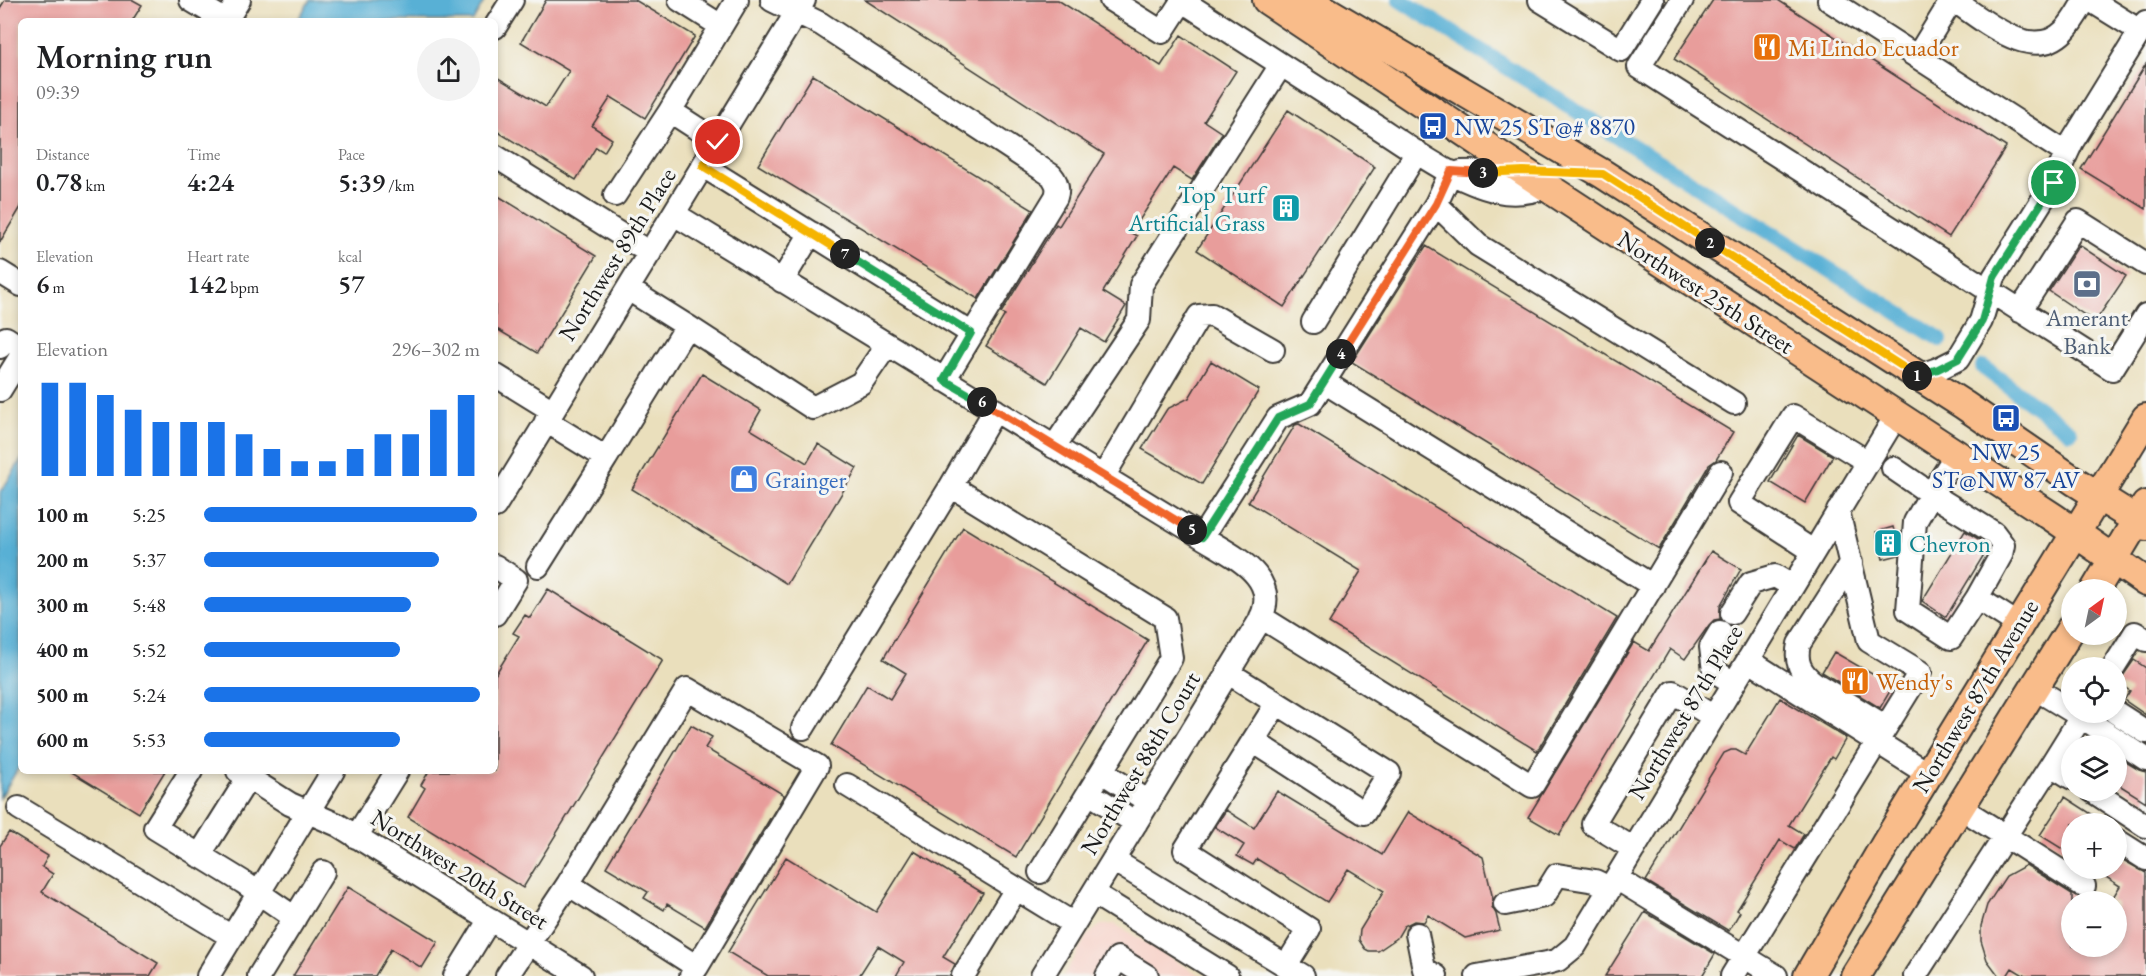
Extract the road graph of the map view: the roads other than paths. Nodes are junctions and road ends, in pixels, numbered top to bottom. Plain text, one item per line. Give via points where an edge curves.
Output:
1 (191, 0) edge
2 (239, 0) edge
3 (512, 0) edge
4 (680, 0) edge
5 (737, 0) edge
6 (772, 0) edge
7 (1111, 0) edge
8 (1181, 0) edge
9 (1267, 0) edge
10 (1308, 0) edge
11 (1540, 0) edge
12 (1682, 0) edge
13 (1829, 0) edge
14 (1952, 0) edge
15 (2085, 0) edge
16 (2090, 0) edge
17 (1644, 3) edge
18 (800, 6) edge
19 (221, 18) edge
20 (228, 18) edge
21 (498, 22) edge
22 (721, 26) junction
23 (2143, 26) edge
24 (1917, 57) junction
25 (1281, 64) junction
26 (670, 111) junction
27 (718, 142) junction
28 (1417, 152) junction
29 (2066, 153) junction
30 (498, 158) edge
31 (703, 166) junction
32 (1451, 171) junction
33 (1523, 171) junction
34 (1603, 174) junction
35 (1547, 187) junction
36 (615, 195) dead end
37 (1436, 204) junction
38 (674, 214) junction
39 (811, 233) junction
40 (650, 253) junction
41 (2146, 264) edge
42 (0, 272) edge
43 (782, 280) junction
44 (18, 283) edge
45 (628, 289) junction
46 (1990, 292) junction
47 (2020, 311) junction
48 (2146, 315) edge
49 (1312, 322) dead end
50 (687, 326) junction
51 (971, 333) junction
52 (887, 345) junction
53 (1273, 350) dead end
54 (1958, 359) junction
55 (18, 361) edge
56 (1917, 376) junction
57 (498, 377) edge
58 (944, 380) junction
59 (1324, 382) junction
60 (0, 390) edge
61 (1734, 404) dead end
62 (1964, 405) junction
63 (995, 411) junction
64 (549, 416) junction
65 (1896, 416) junction
66 (2146, 418) edge
67 (1054, 447) junction
68 (1956, 455) junction
69 (606, 458) junction
70 (1868, 462) junction
71 (1893, 468) dead end
72 (1721, 472) dead end
73 (1103, 477) junction
74 (951, 486) junction
75 (1931, 494) junction
76 (2098, 496) junction
77 (498, 501) edge
78 (1838, 511) junction
79 (2143, 517) edge
80 (2075, 533) junction
81 (1202, 537) junction
82 (1813, 551) junction
83 (2113, 559) junction
84 (1851, 563) junction
85 (538, 566) dead end
86 (498, 568) edge
87 (2101, 579) edge
88 (2146, 582) edge
89 (1653, 586) junction
90 (1792, 586) junction
91 (1977, 598) junction
92 (498, 609) edge
93 (1261, 617) junction
94 (2019, 625) junction
95 (2146, 640) edge
96 (2061, 645) edge
97 (2120, 657) edge
98 (1748, 660) junction
99 (1227, 672) junction
100 (1734, 683) junction
101 (2034, 688) junction
102 (1278, 703) junction
103 (2061, 703) edge
104 (1714, 717) junction
105 (2127, 720) edge
106 (2073, 723) edge
107 (2093, 723) edge
108 (803, 728) dead end
109 (2146, 732) edge
110 (1881, 734) junction
111 (1253, 741) junction
112 (2146, 759) edge
113 (2051, 765) junction
114 (2061, 771) edge
115 (1102, 772) junction
116 (189, 774) edge
117 (243, 774) edge
118 (331, 774) edge
119 (395, 774) edge
120 (1928, 774) junction
121 (847, 785) dead end
122 (1089, 793) junction
123 (2108, 801) edge
124 (1149, 802) junction
125 (19, 808) dead end
126 (1961, 808) junction
127 (308, 812) junction
128 (1136, 823) junction
129 (2146, 826) edge
130 (2005, 836) junction
131 (356, 837) junction
132 (2127, 847) edge
133 (1634, 849) junction
134 (199, 856) junction
135 (2146, 859) edge
136 (1113, 860) junction
137 (323, 872) dead end
138 (1040, 872) dead end
139 (1613, 883) junction
140 (568, 884) junction
141 (2084, 886) dead end
142 (1016, 889) junction
143 (1093, 893) junction
144 (258, 894) junction
145 (1505, 904) dead end
146 (295, 918) junction
147 (490, 919) junction
148 (1074, 924) junction
149 (1838, 924) junction
150 (1418, 934) dead end
151 (232, 937) junction
152 (528, 943) junction
153 (1744, 956) junction
154 (694, 971) edge
155 (1295, 971) edge
156 (208, 976) edge
157 (259, 976) edge
158 (455, 976) edge
159 (507, 976) edge
160 (581, 976) edge
161 (963, 976) edge
162 (1042, 976) edge
163 (1107, 976) edge
164 (1147, 976) edge
165 (1227, 976) edge
166 (1436, 976) edge
167 (1477, 976) edge
168 (1732, 976) edge
169 (1776, 976) edge
170 (1808, 976) edge
171 (1854, 976) edge
172 (1915, 976) edge

1 - 19 street
2 - 20 street
3 - 21 street
4 - 22 street
5 - 22 street
6 - 18 street
7 - 8 street via 1162,32
8 - 25 street
9 - 33 main road, Northwest 25th Street
10 - 34 main road, Northwest 25th Street
11 - 17 street via 1621,50
12 - 46 street via 1639,67
13 - 24 street
14 - 15 street via 2012,37 2043,43 2063,32
14 - 24 street
16 - 23 street
18 - 27 street, Northwest 89th Place
18 - 51 street via 821,24 1056,180 1056,197
22 - 26 street
23 - 29 street
24 - 29 street
25 - 28 street
25 - 67 street via 1141,285 1139,320
26 - 27 street
26 - 36 street
27 - 31 street, Northwest 89th Place
28 - 32 street
28 - 49 street
29 - 46 street via 2054,183 1994,277
30 - 40 street
31 - 38 street, Northwest 89th Place
31 - 39 street
32 - 33 street
32 - 35 street via 1473,184 1499,192 1529,192
32 - 37 street
33 - 34 main road
33 - 35 main road, Northwest 25th Street
34 - 56 main road, Northwest 25th Street
35 - 65 main road, Northwest 25th Street
37 - 59 street
37 - 61 street via 1478,245
38 - 40 street, Northwest 89th Place
38 - 43 street
39 - 43 street
39 - 51 street
40 - 45 street, Northwest 89th Place
41 - 47 street via 2078,220
42 - 44 street
43 - 52 street
45 - 50 street
45 - 64 street, Northwest 89th Place
46 - 47 street
46 - 54 street via 1982,321
47 - 48 street via 2112,369
50 - 52 street via 813,408 861,383
50 - 69 street
51 - 58 street
52 - 58 street
53 - 73 street via 1212,315 1199,316
54 - 56 street
54 - 62 street via 1957,384
55 - 60 street
56 - 62 main road, Northwest 25th Street
57 - 64 street
58 - 63 street
59 - 81 street via 1310,404 1278,418
59 - 89 street
62 - 76 main road, Northwest 25th Street
63 - 67 street
63 - 74 street
64 - 69 street
64 - 77 street, Northwest 89th Place
65 - 68 main road, Northwest 25th Street
65 - 70 street, Northwest 87th Place
66 - 76 main road, Northwest 87th Avenue
67 - 73 street
68 - 75 street
68 - 80 main road, Northwest 25th Street
69 - 85 street
70 - 78 street, Northwest 87th Place
70 - 82 street via 1793,416 1739,503
71 - 75 street
72 - 89 street
73 - 81 street
74 - 108 street
74 - 115 street via 1165,618 1171,658
75 - 91 street via 1994,533 2003,545
75 - 91 street via 1915,522 1908,610 1951,639
76 - 79 main road, Northwest 25th Street
76 - 80 main road, Northwest 87th Avenue
78 - 82 street, Northwest 87th Place
78 - 84 street
79 - 83 main road
80 - 83 main road, Northwest 25th Street
80 - 94 main road, Northwest 87th Avenue
81 - 93 street, Northwest 88th Court via 1257,575 1266,593
82 - 90 street, Northwest 87th Place
83 - 87 main road
83 - 88 main road, Northwest 25th Street
84 - 110 street via 1869,640 1920,672
84 - 110 street via 1799,644 1798,666 1804,675
86 - 92 street via 516,580
89 - 93 street via 1532,786
90 - 98 street, Northwest 87th Place
90 - 100 street via 1775,576 1751,583 1711,647 1714,671
91 - 94 street
93 - 99 street, Northwest 88th Court
94 - 120 main road, Northwest 87th Avenue
95 - 97 street via 2135,633
96 - 101 main road, Northwest 87th Avenue
98 - 100 street, Northwest 87th Place
98 - 110 street
99 - 102 street
99 - 124 street, Northwest 88th Court
100 - 104 street, Northwest 87th Place
101 - 103 street
101 - 126 main road, Northwest 87th Avenue
102 - 111 street
102 - 111 street via 1389,773 1364,813
104 - 133 street, Northwest 87th Place
104 - 133 street via 1673,692 1593,824
105 - 109 street
106 - 113 street
107 - 112 street
110 - 120 street
110 - 153 street
111 - 155 street via 1185,850 1309,929
113 - 114 street
113 - 130 street
115 - 122 street
115 - 124 street
116 - 134 street via 155,828
117 - 127 street, Northwest 20th Street
117 - 134 street
118 - 127 street
119 - 131 street
120 - 149 main road, Northwest 87th Avenue
121 - 142 street
122 - 128 street
122 - 138 street
123 - 129 street
124 - 128 street, Northwest 88th Court
125 - 151 street
126 - 130 street
126 - 171 main road, Northwest 87th Avenue
127 - 131 street, Northwest 20th Street
127 - 144 street
128 - 136 street, Northwest 88th Court
130 - 141 street
130 - 172 street
131 - 147 street, Northwest 20th Street
132 - 135 street
133 - 139 street, Northwest 87th Place
134 - 144 street
136 - 143 street, Northwest 88th Court
136 - 155 street
137 - 146 street
139 - 145 street via 1557,875 1544,896
139 - 153 street
139 - 167 street, Northwest 87th Place via 1575,946 1563,956 1547,963
140 - 152 street
140 - 154 street
140 - 154 street via 687,689 817,766
142 - 148 street
142 - 161 street
143 - 148 street, Northwest 88th Court
143 - 165 street
144 - 146 street
144 - 151 street
146 - 157 street
147 - 152 street, Northwest 20th Street
147 - 158 street
148 - 162 street, Northwest 88th Court
149 - 170 main road, Northwest 87th Avenue
149 - 171 main road via 1842,962
150 - 166 street via 1424,969
151 - 156 street
152 - 159 street
152 - 160 street, Northwest 20th Street
153 - 168 street
153 - 169 street
163 - 164 street via 1118,958

